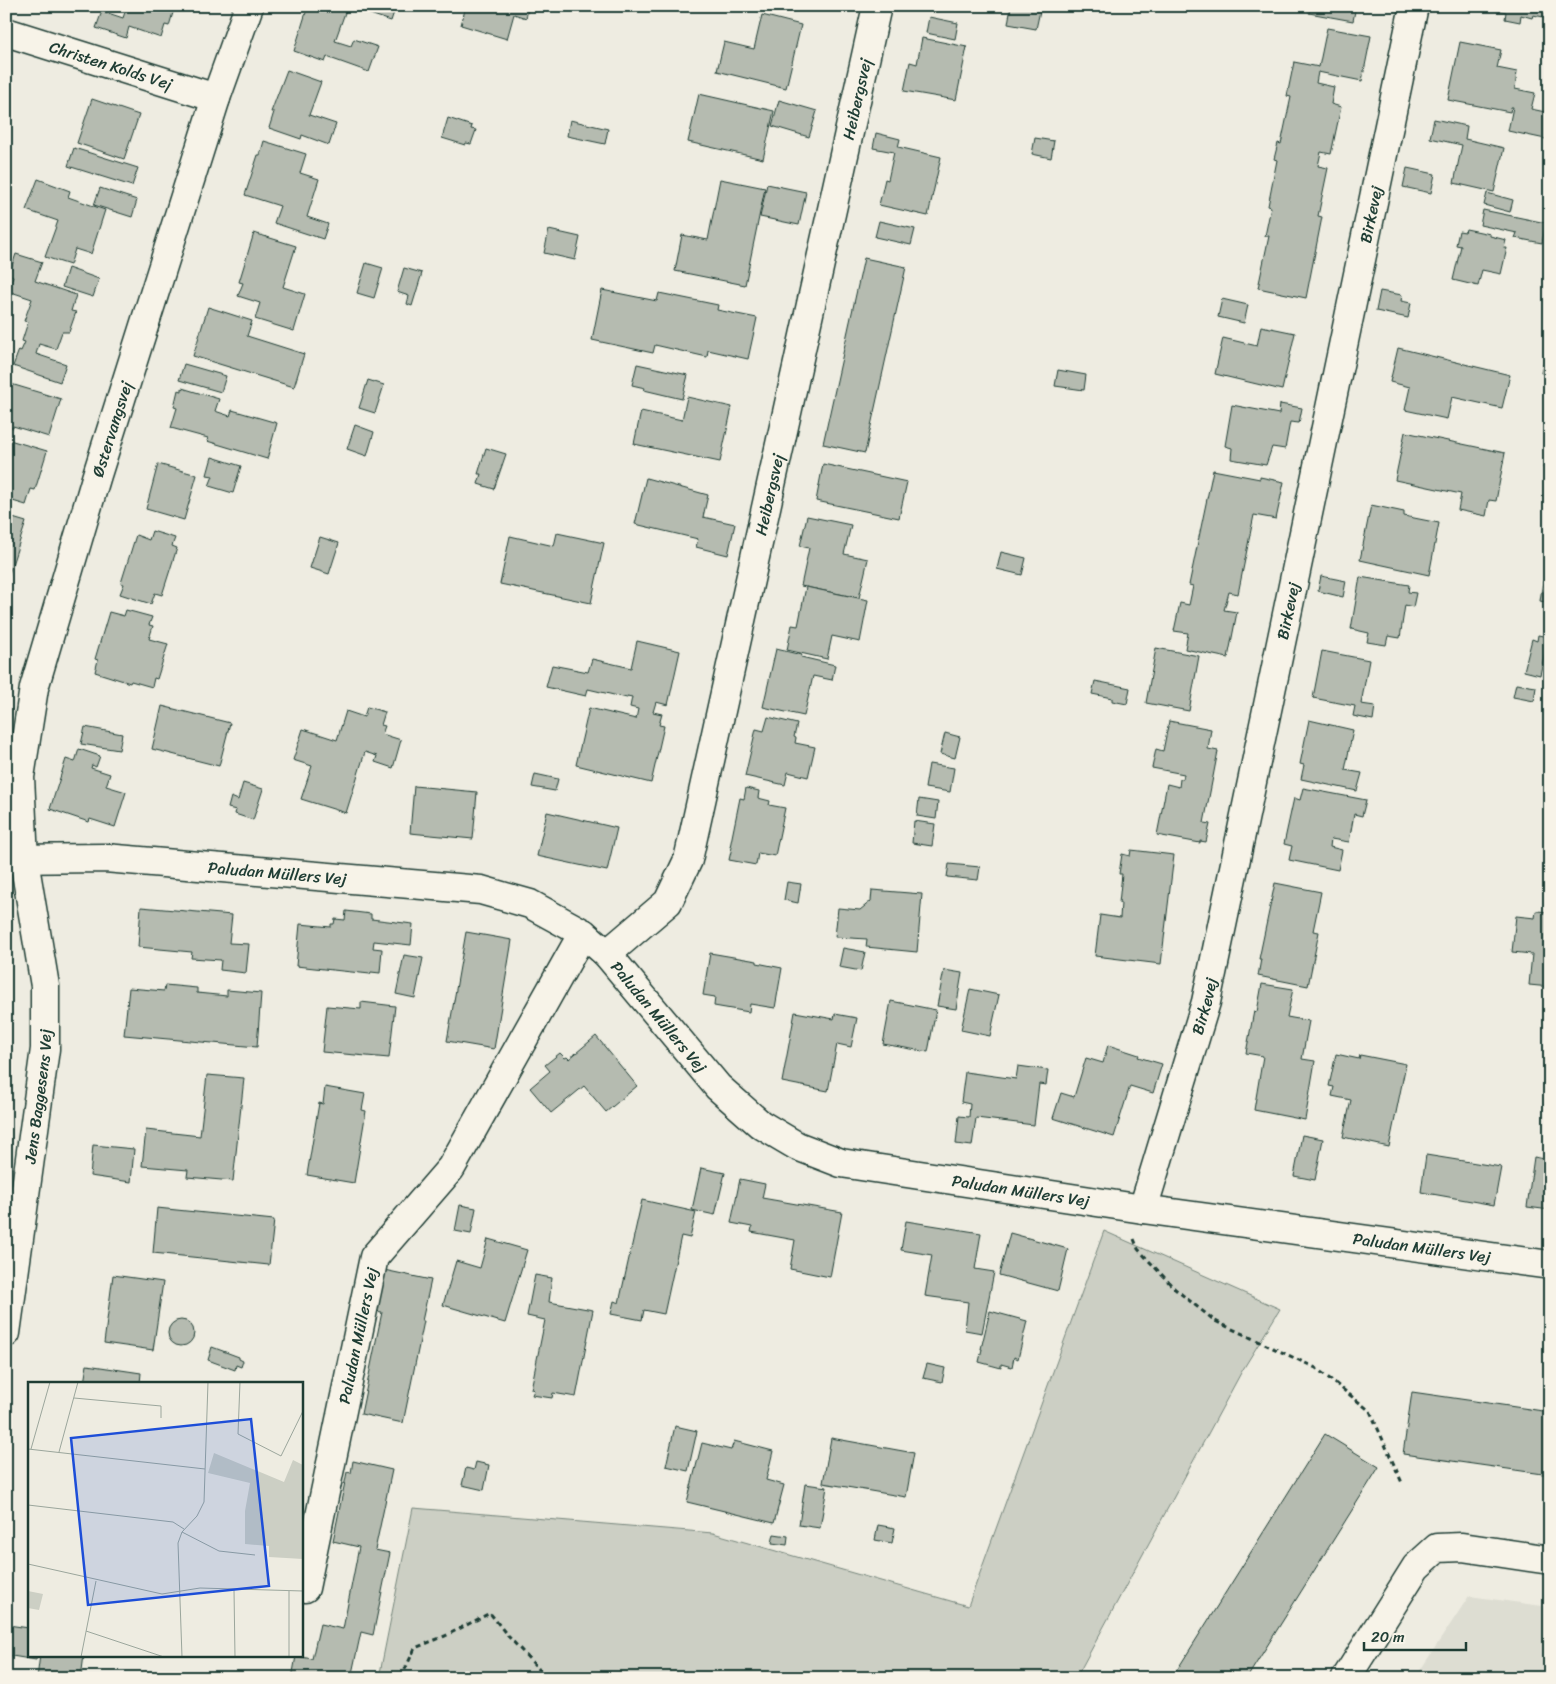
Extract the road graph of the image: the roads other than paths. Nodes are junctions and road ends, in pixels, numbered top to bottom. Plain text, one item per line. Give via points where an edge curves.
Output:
1 (248, 6) edge
2 (877, 6) edge
3 (1414, 6) edge
4 (6, 32) edge
5 (216, 98) junction
6 (15, 859) edge
7 (583, 933) junction
8 (607, 954) junction
9 (1132, 1207) junction
10 (1550, 1266) edge
11 (6, 1333) edge
12 (1550, 1560) edge
13 (305, 1588) dead end
14 (1346, 1678) edge

1 - 5 street, Østervangsvej
2 - 8 street, Heibergsvej via 688,860 668,902
3 - 9 street, Birkevej via 1206,1002
4 - 5 street, Christen Kolds Vej
5 - 6 street, Østervangsvej via 96,478 34,688 20,777
6 - 7 street, Paludan Müllers Vej via 105,858 481,890 530,904
6 - 11 street, Jens Baggesens Vej via 45,986 45,1049
7 - 8 street, Paludan Müllers Vej
7 - 13 street, Paludan Müllers Vej via 451,1168 374,1257
8 - 9 street, Paludan Müllers Vej via 718,1087 760,1124 797,1146 841,1163
9 - 10 street, Paludan Müllers Vej
12 - 14 street via 1462,1547 1437,1548 1416,1567

